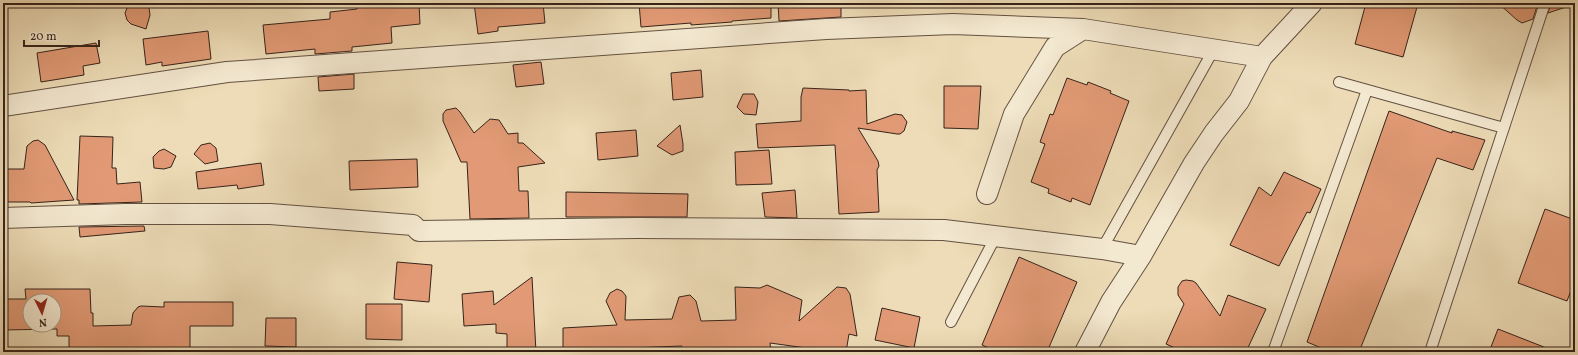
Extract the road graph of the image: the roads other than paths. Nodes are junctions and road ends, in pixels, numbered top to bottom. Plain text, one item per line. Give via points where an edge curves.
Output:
1 (1312, 3) edge
2 (1545, 3) edge
3 (1083, 29) junction
4 (1214, 49) junction
5 (1262, 57) junction
6 (1339, 82) dead end
7 (1367, 90) junction
8 (3, 106) edge
9 (1504, 128) junction
10 (987, 194) dead end
11 (3, 218) edge
12 (996, 236) junction
13 (1102, 249) junction
14 (1141, 256) junction
15 (951, 322) dead end
16 (1086, 352) edge
17 (1273, 352) edge
18 (1430, 352) edge

1 - 5 street
2 - 9 lane
3 - 4 street
3 - 8 street via 953,24 826,29 422,57 228,72
3 - 10 street via 1055,47 1014,114
4 - 5 street
4 - 13 lane
5 - 14 street via 1239,101 1194,163
6 - 7 lane
7 - 9 lane
7 - 17 lane
9 - 18 lane
11 - 12 street via 125,214 270,214 413,225 419,232 637,228 944,230
12 - 13 street
12 - 15 lane
13 - 14 street
14 - 16 street via 1111,302

